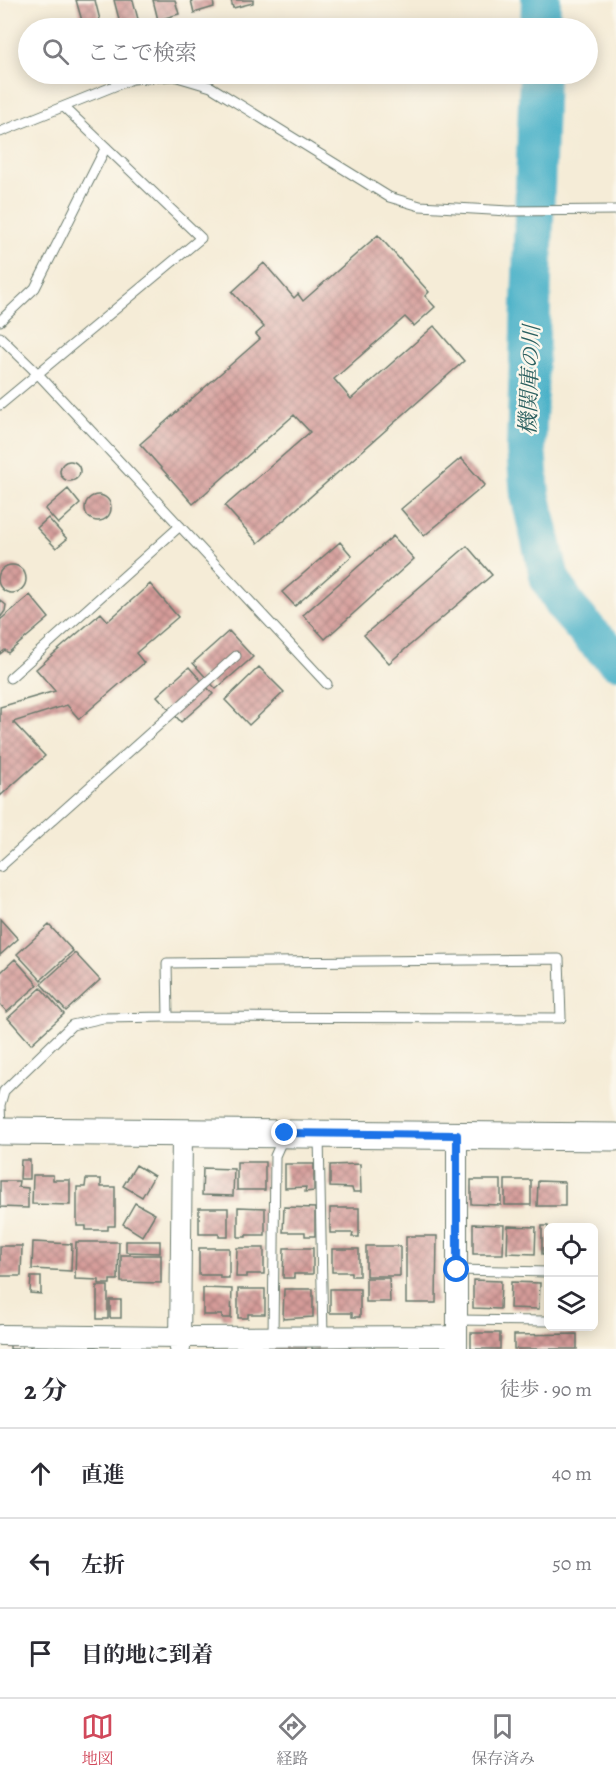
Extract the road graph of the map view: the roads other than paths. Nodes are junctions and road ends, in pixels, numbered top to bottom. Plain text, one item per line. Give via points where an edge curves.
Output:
1 (122, 84) edge
2 (201, 84) edge
3 (64, 107) junction
4 (0, 132) edge
5 (106, 147) junction
6 (616, 210) edge
7 (0, 321) edge
8 (0, 337) edge
9 (38, 374) junction
10 (0, 405) edge
11 (180, 526) junction
12 (236, 656) dead end
13 (10, 678) dead end
14 (327, 684) dead end
15 (0, 867) edge
16 (168, 1017) junction
17 (1, 1131) edge
18 (182, 1132) junction
19 (285, 1133) junction
20 (319, 1134) junction
21 (457, 1135) junction
22 (616, 1137) edge
23 (457, 1270) junction
24 (544, 1272) edge
25 (544, 1322) edge
26 (0, 1335) edge
27 (457, 1335) edge
28 (323, 1336) junction
29 (273, 1337) junction
30 (180, 1343) edge

1 - 3 lane
2 - 6 lane via 389,197 420,206 509,211
3 - 4 lane
3 - 5 lane
5 - 7 lane via 35,288
5 - 9 lane via 201,238
8 - 9 lane
9 - 10 lane
9 - 11 lane
11 - 13 lane
11 - 14 lane
12 - 15 lane
16 - 16 lane via 167,963 560,959 561,1018
16 - 17 lane via 103,1018 72,1025 4,1090
17 - 18 street
18 - 19 street
18 - 30 street
19 - 20 street
19 - 29 lane via 275,1156
20 - 21 street
20 - 28 lane
21 - 22 street
21 - 23 street
23 - 24 lane
23 - 27 street
25 - 27 lane
26 - 30 street
27 - 28 street
28 - 29 street
29 - 30 street

